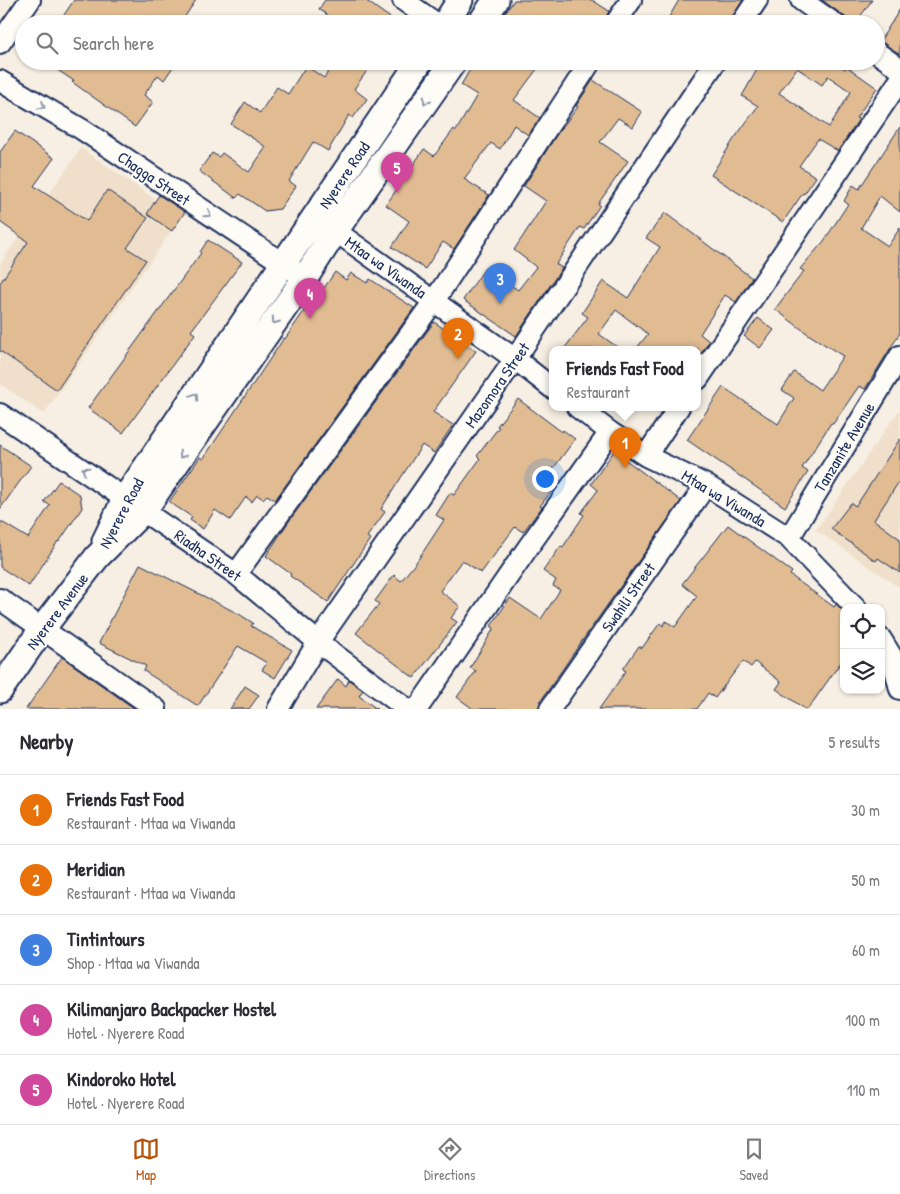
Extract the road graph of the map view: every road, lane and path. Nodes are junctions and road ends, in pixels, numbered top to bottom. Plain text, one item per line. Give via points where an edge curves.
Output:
1 (30, 0) edge
2 (403, 0) edge
3 (460, 0) edge
4 (496, 0) edge
5 (631, 0) edge
6 (757, 0) edge
7 (801, 0) edge
8 (20, 15) edge
9 (424, 15) edge
10 (451, 15) edge
11 (486, 15) edge
12 (622, 15) edge
13 (747, 15) edge
14 (822, 15) edge
15 (15, 22) edge
16 (0, 43) edge
17 (885, 58) edge
18 (900, 68) edge
19 (415, 70) edge
20 (447, 70) edge
21 (585, 70) edge
22 (710, 70) edge
23 (900, 80) edge
24 (0, 82) edge
25 (325, 224) junction
26 (284, 264) junction
27 (305, 278) junction
28 (434, 301) junction
29 (900, 356) edge
30 (515, 359) junction
31 (701, 375) edge
32 (549, 386) edge
33 (582, 411) edge
34 (676, 411) edge
35 (0, 414) edge
36 (610, 432) junction
37 (646, 456) junction
38 (706, 485) junction
39 (135, 504) junction
40 (789, 538) junction
41 (97, 557) joint
42 (236, 574) junction
43 (0, 599) edge
44 (852, 604) edge
45 (42, 628) junction
46 (318, 642) junction
47 (885, 646) edge
48 (900, 688) edge
49 (0, 690) edge
50 (156, 709) edge
51 (278, 709) edge
52 (408, 709) edge
53 (417, 709) edge
54 (550, 709) edge

1 - 8 street
2 - 9 street
3 - 10 main road
4 - 11 main road
5 - 12 street
6 - 13 street
7 - 14 street
15 - 16 street
17 - 18 street
19 - 25 main road, Nyerere Road
20 -> 25 main road, Nyerere Road
21 - 28 street
22 - 30 street, Mazomora Street
23 - 31 street
24 -> 26 street, Chagga Street via 83,130
25 - 26 main road, Nyerere Road
25 - 27 main road, Nyerere Road
25 - 28 street, Mtaa wa Viwanda
26 - 27 street, Chagga Street
39 -> 26 main road, Nyerere Road
27 -> 39 main road, Nyerere Road
28 - 30 street, Mtaa wa Viwanda
28 - 42 street
29 - 40 street, Tanzanite Avenue
30 - 32 street, Mtaa wa Viwanda
30 - 46 street, Mazomora Street
33 - 36 street, Mtaa wa Viwanda
34 - 37 street
39 -> 35 street, Riadha Street
36 - 37 street, Mtaa wa Viwanda
36 - 53 street
37 - 38 street, Mtaa wa Viwanda
38 - 40 street, Mtaa wa Viwanda
38 - 54 street, Swahili Street
39 - 41 main road, Nyerere Road
39 - 42 street, Riadha Street
40 - 44 street, Mtaa wa Viwanda
41 - 45 main road, Nyerere Avenue
42 - 46 street, Riadha Street
43 - 45 street
45 - 49 main road, Nyerere Avenue
45 - 50 street
46 - 51 street, Mazomora Street
46 - 52 street, Riadha Street
47 - 48 street via 892,657

